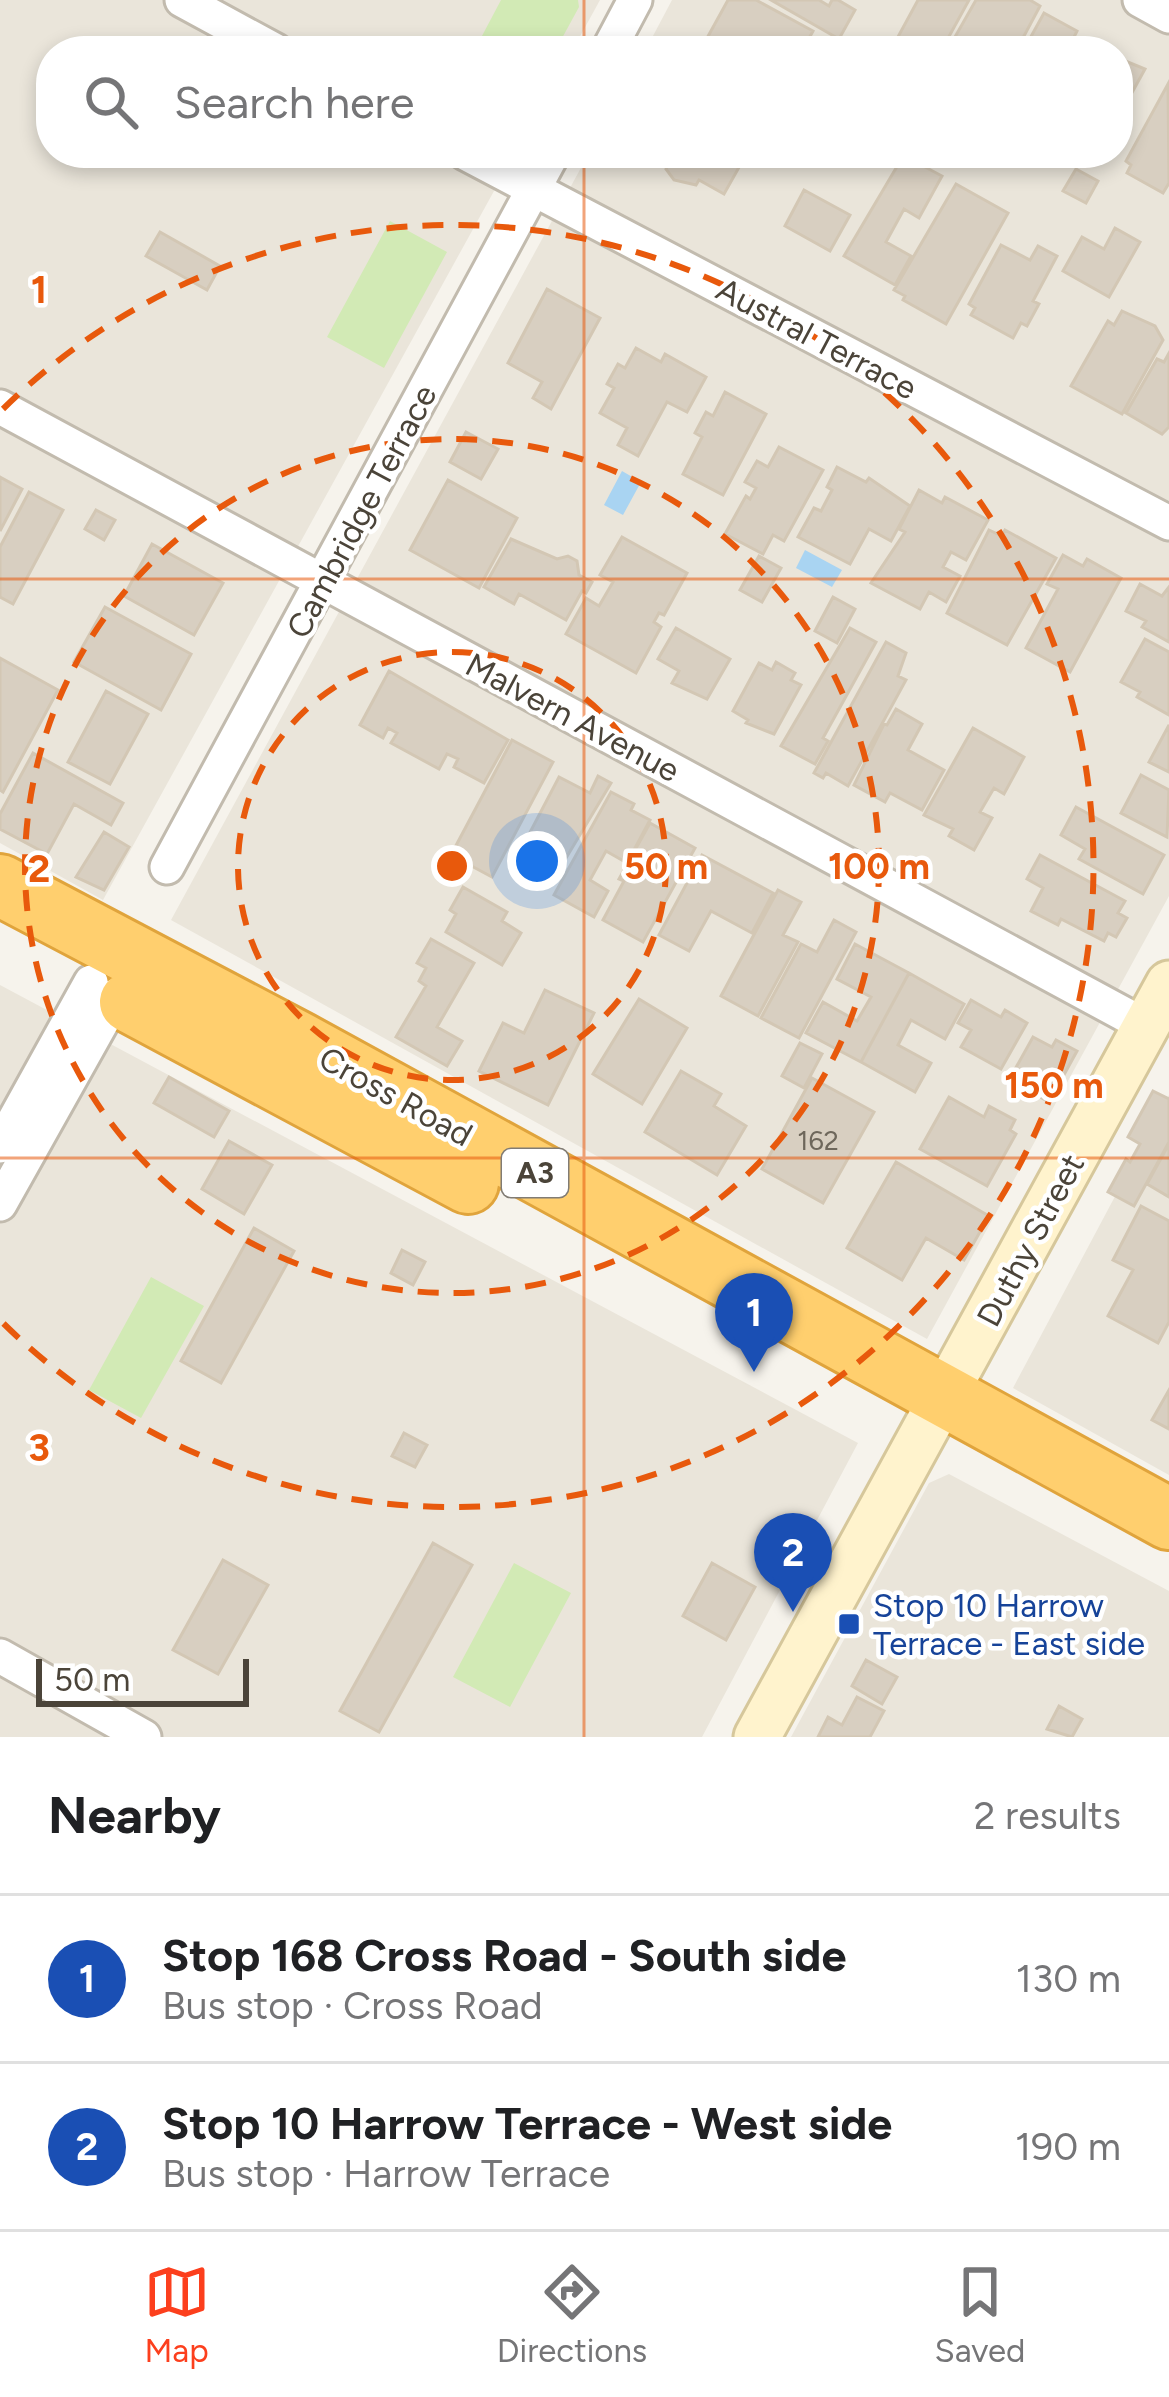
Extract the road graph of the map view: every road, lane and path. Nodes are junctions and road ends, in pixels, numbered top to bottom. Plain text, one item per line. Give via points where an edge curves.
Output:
1 (182, 0) edge
2 (635, 0) edge
3 (1140, 0) edge
4 (1169, 16) edge
5 (248, 36) edge
6 (616, 36) edge
7 (493, 168) edge
8 (545, 168) edge
9 (533, 190) junction
10 (0, 407) edge
11 (1169, 523) edge
12 (323, 582) junction
13 (167, 867) dead end
14 (0, 885) edge
15 (0, 932) edge
16 (110, 976) junction
17 (1169, 984) edge
18 (1146, 1026) junction
19 (0, 1146) edge
20 (0, 1204) edge
21 (935, 1415) junction
22 (1169, 1519) edge
23 (1169, 1565) edge
24 (0, 1656) edge
25 (144, 1737) edge
26 (757, 1737) edge

1 - 5 street
2 - 6 street
3 - 4 street
7 - 9 street, Austral Terrace
8 - 9 street, Cambridge Terrace
9 - 11 street, Austral Terrace
9 - 12 street, Cambridge Terrace
10 - 12 street, Malvern Avenue
12 - 13 street, Cambridge Terrace
12 - 18 street, Malvern Avenue
14 - 16 highway, Cross Road / A3
15 - 16 highway, Cross Road / A3
16 - 19 street
16 - 20 street
16 - 21 highway, Cross Road / A3 via 300,1043
17 - 18 street, Duthy Street
18 - 21 street, Duthy Street
21 - 22 highway, Cross Road / A3
21 - 23 highway, Cross Road / A3
21 - 26 street, Duthy Street
24 - 25 street

